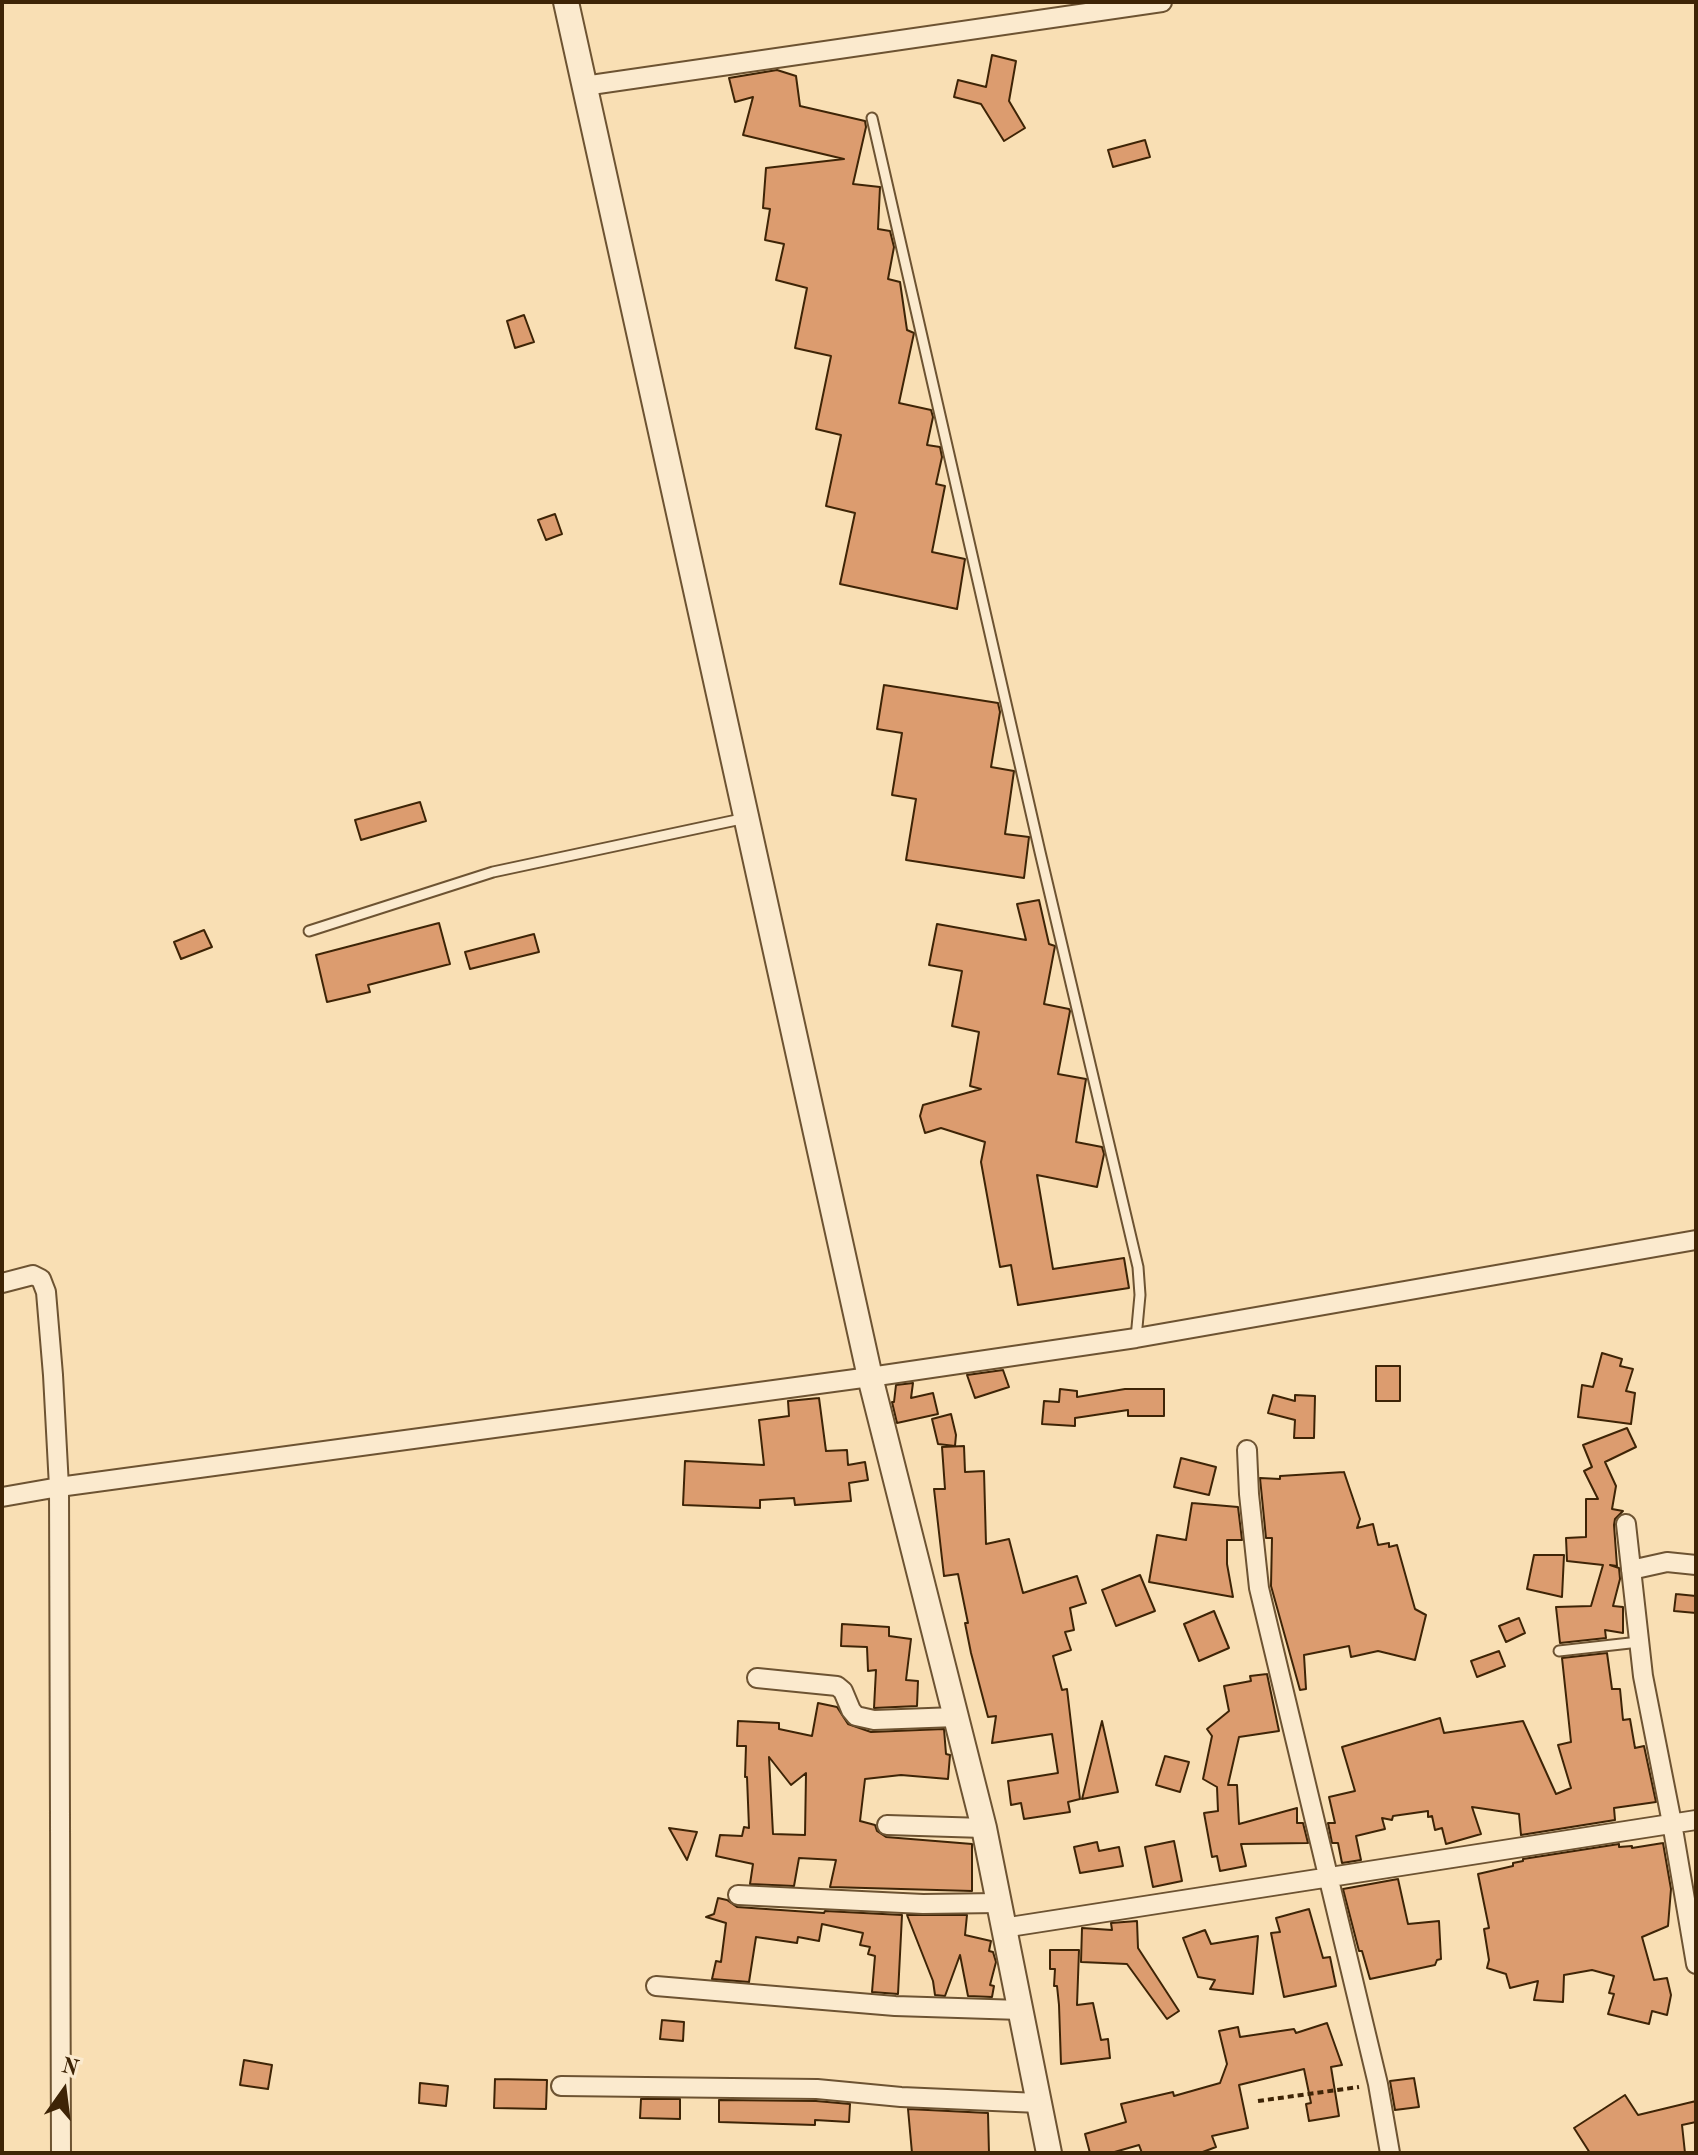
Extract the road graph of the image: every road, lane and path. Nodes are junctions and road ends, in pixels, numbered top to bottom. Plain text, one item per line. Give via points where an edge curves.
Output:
1 (566, 2) edge
2 (1162, 2) edge
3 (584, 86) junction
4 (872, 118) dead end
5 (746, 818) junction
6 (309, 931) dead end
7 (1696, 1240) edge
8 (2, 1283) edge
9 (1136, 1338) junction
10 (870, 1377) junction
11 (1247, 1450) dead end
12 (59, 1487) junction
13 (2, 1497) edge
14 (1626, 1524) dead end
15 (1696, 1565) edge
16 (1631, 1570) junction
17 (1639, 1642) junction
18 (1559, 1651) dead end
19 (757, 1678) dead end
20 (956, 1717) junction
21 (1696, 1820) edge
22 (1672, 1823) junction
23 (887, 1825) dead end
24 (984, 1828) junction
25 (1330, 1875) junction
26 (738, 1895) dead end
27 (998, 1903) junction
28 (1003, 1928) junction
29 (1696, 1964) edge
30 (656, 1986) dead end
31 (1021, 2010) junction
32 (1378, 2084) junction
33 (561, 2086) dead end
34 (1258, 2101) dead end
35 (1039, 2103) junction
36 (61, 2153) edge
37 (1049, 2153) edge
38 (1390, 2153) edge

1 - 3 street
2 - 3 street
3 - 5 street
4 - 9 lane via 1138,1267
5 - 6 lane via 493,872
5 - 10 street
7 - 9 street
8 - 12 street via 33,1275 46,1292
9 - 10 street
10 - 12 street
10 - 20 street
11 - 25 street via 1259,1588
12 - 13 street
12 - 36 street
14 - 16 street
15 - 16 street via 1667,1562
16 - 17 street
17 - 18 lane
17 - 22 street
19 - 20 street via 837,1686 856,1716 874,1720
20 - 24 street
21 - 22 street
22 - 25 street
22 - 29 street
23 - 24 street
24 - 27 street
25 - 28 street
25 - 32 street
26 - 27 street
27 - 28 street
28 - 31 street
30 - 31 street via 895,2006
31 - 35 street
32 - 34 path
32 - 38 street
33 - 35 street via 817,2089
35 - 37 street

